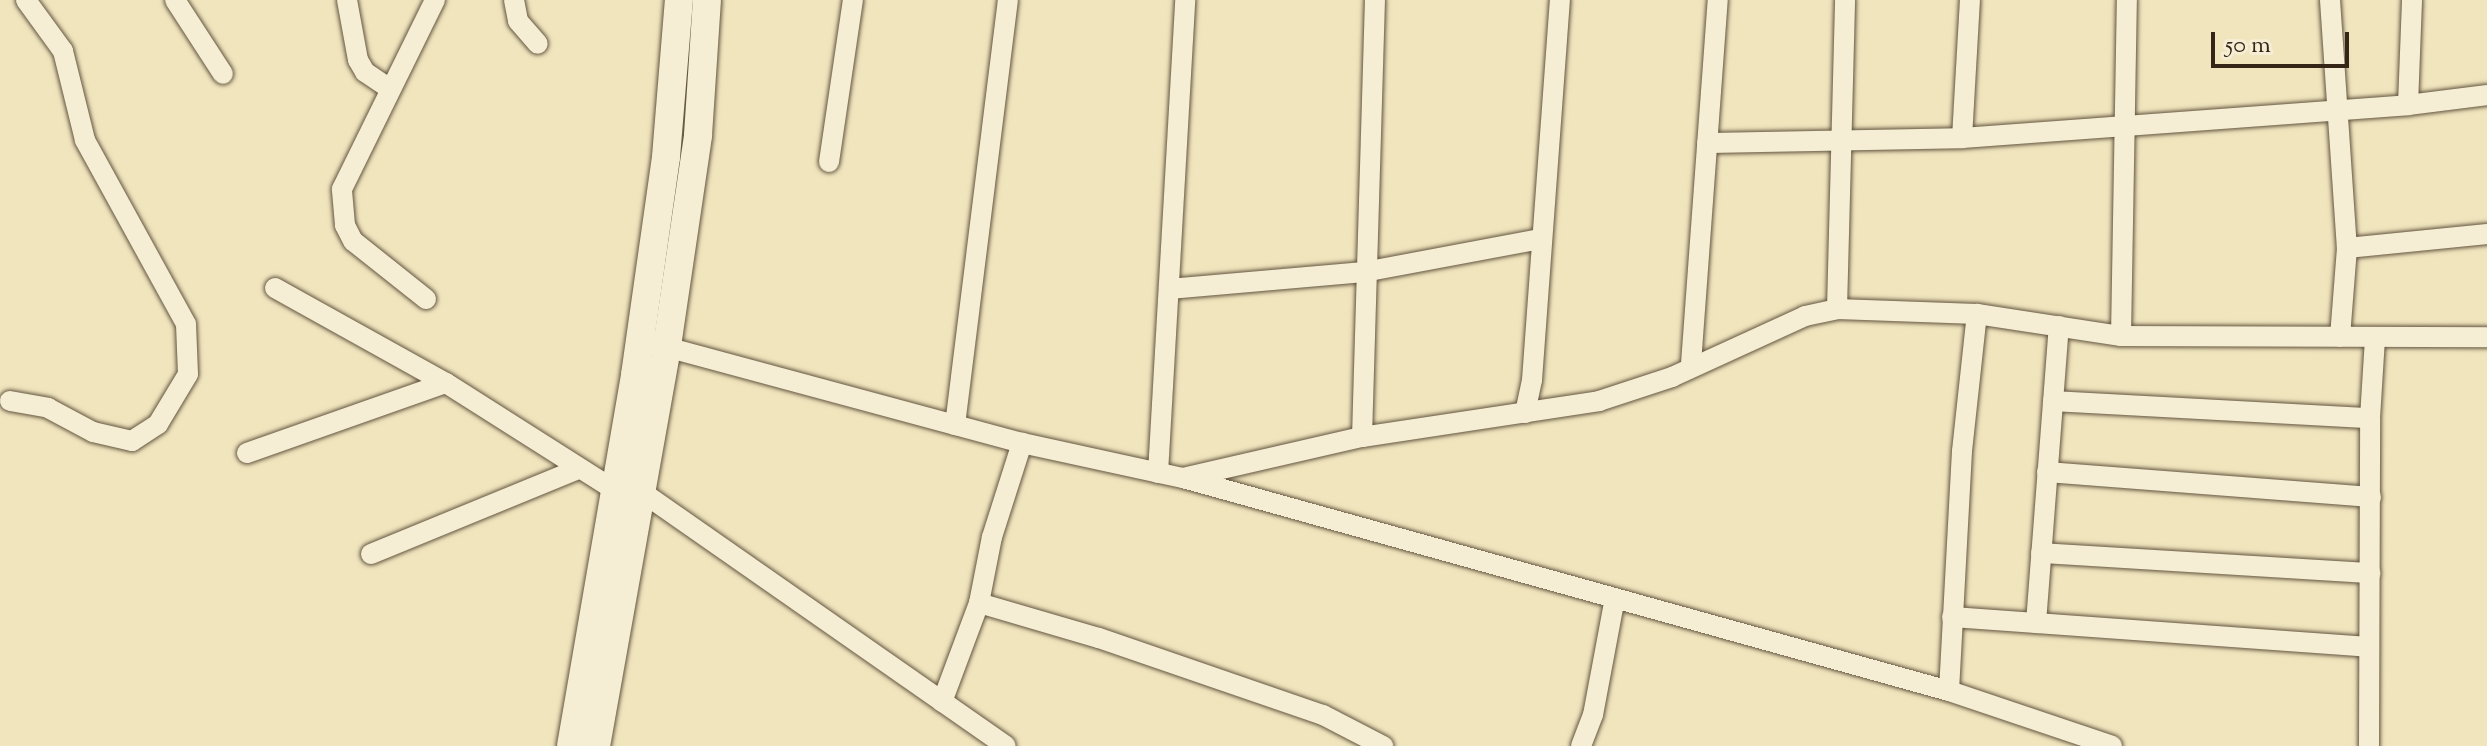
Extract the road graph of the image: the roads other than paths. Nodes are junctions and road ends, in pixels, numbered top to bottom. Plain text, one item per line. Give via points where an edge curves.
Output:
1 (26, 0) edge
2 (175, 0) edge
3 (347, 0) edge
4 (435, 0) edge
5 (514, 0) edge
6 (679, 0) edge
7 (707, 0) edge
8 (853, 0) edge
9 (1008, 0) edge
10 (1185, 0) edge
11 (1375, 0) edge
12 (1560, 0) edge
13 (1718, 0) edge
14 (1845, 0) edge
15 (1970, 0) edge
16 (2127, 0) edge
17 (2330, 0) edge
18 (2412, 0) edge
19 (538, 44) dead end
20 (223, 74) dead end
21 (389, 88) junction
22 (2487, 95) edge
23 (2408, 105) junction
24 (2338, 107) junction
25 (2122, 124) junction
26 (1962, 138) junction
27 (1840, 142) junction
28 (1707, 143) junction
29 (829, 162) dead end
30 (2487, 234) edge
31 (1541, 239) junction
32 (2347, 248) junction
33 (1364, 272) junction
34 (275, 288) dead end
35 (1169, 289) junction
36 (426, 299) dead end
37 (1837, 309) junction
38 (1977, 314) junction
39 (2059, 326) junction
40 (2121, 336) junction
41 (2340, 337) junction
42 (2487, 337) edge
43 (2375, 338) junction
44 (653, 343) junction
45 (1691, 364) junction
46 (446, 383) junction
47 (10, 401) dead end
48 (2053, 401) junction
49 (1525, 413) junction
50 (2370, 418) junction
51 (955, 425) junction
52 (1362, 437) junction
53 (1022, 443) junction
54 (247, 453) dead end
55 (576, 470) junction
56 (2047, 472) junction
57 (1158, 473) junction
58 (1183, 478) junction
59 (626, 489) junction
60 (2371, 497) junction
61 (2041, 553) junction
62 (371, 554) dead end
63 (2370, 573) junction
64 (1615, 598) junction
65 (979, 603) junction
66 (1952, 617) junction
67 (2036, 623) junction
68 (2369, 647) junction
69 (1949, 691) junction
70 (942, 702) junction
71 (571, 746) edge
72 (596, 746) edge
73 (1006, 746) edge
74 (1383, 746) edge
75 (1581, 746) edge
76 (2112, 746) edge
77 (2369, 746) edge

1 - 47 street via 63,51 85,140 186,324 188,374 158,424 132,441 93,432 48,408
2 - 20 street
3 - 21 street via 358,60 365,72
4 - 21 street
5 - 19 street via 518,21
6 - 44 main road
7 - 44 main road via 698,135
8 - 29 street
9 - 51 street
10 - 35 street
11 - 33 street
12 - 31 street
13 - 28 street
14 - 27 street
15 - 26 street
16 - 25 street
17 - 24 street
18 - 23 street
21 - 36 street via 342,189 345,225 362,253
22 - 23 street
23 - 24 street
24 - 25 street
24 - 32 street
25 - 26 street
25 - 40 street
26 - 27 street
27 - 28 street
27 - 37 street
28 - 45 street
30 - 32 street
31 - 33 street
31 - 49 street
32 - 41 street
33 - 35 street
33 - 52 street
34 - 46 street
35 - 57 street
37 - 38 street
37 - 45 street via 1805,316
38 - 39 street
38 - 66 street
39 - 40 street
39 - 48 street
40 - 41 street
41 - 43 street
42 - 43 street
43 - 50 street
44 - 51 street
44 - 59 main road
45 - 49 street via 1672,377 1599,401
46 - 54 street
46 - 55 street
48 - 50 street
48 - 56 street
49 - 52 street
50 - 60 street
51 - 53 street
52 - 58 street
53 - 57 street
53 - 65 street
55 - 59 street
55 - 62 street
56 - 60 street
56 - 61 street
57 - 58 street
58 - 64 street
59 - 70 street
59 - 71 main road
59 - 72 main road
60 - 63 street
61 - 63 street
61 - 67 street
63 - 68 street
64 - 69 street
64 - 75 street via 1593,715
65 - 70 street
65 - 74 street via 1323,715
66 - 67 street
66 - 69 street
67 - 68 street
68 - 77 street
69 - 76 street
70 - 73 street

